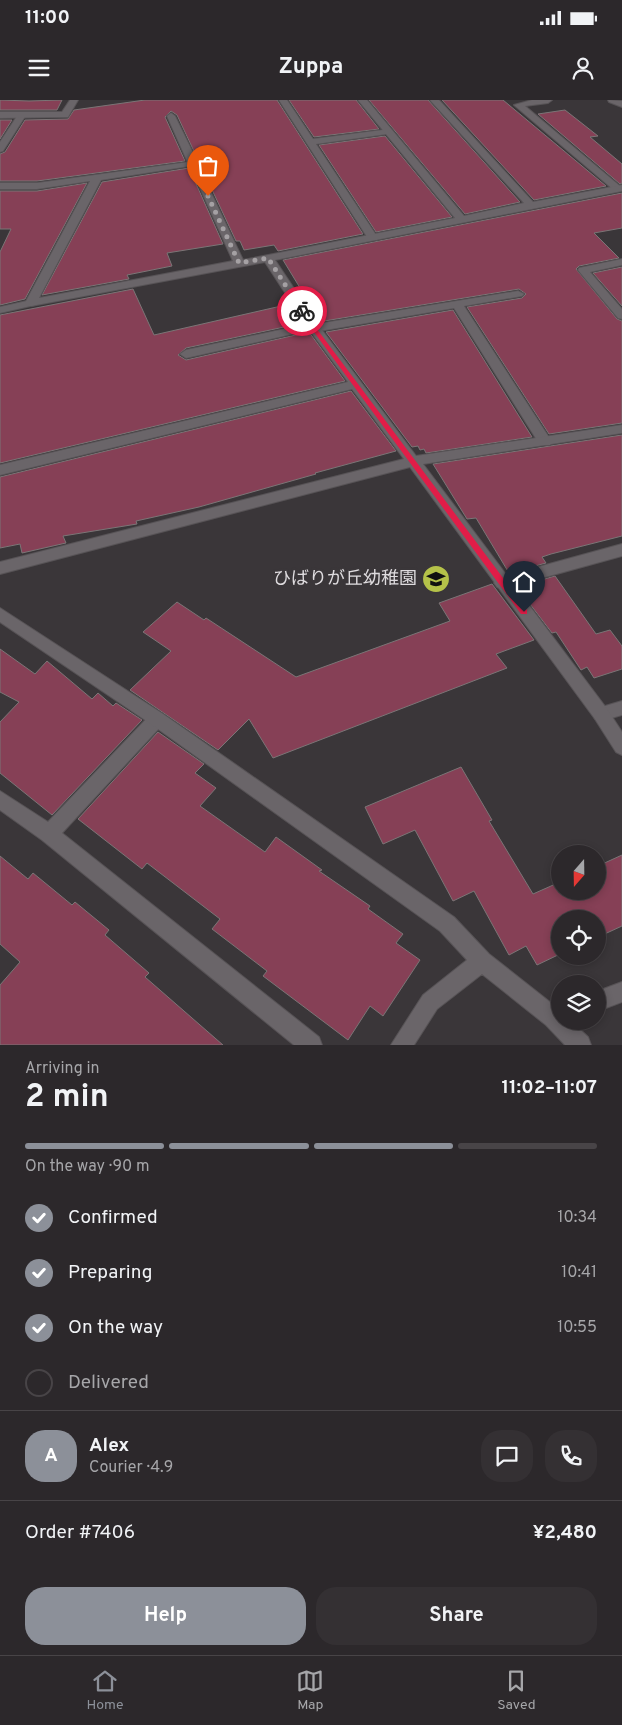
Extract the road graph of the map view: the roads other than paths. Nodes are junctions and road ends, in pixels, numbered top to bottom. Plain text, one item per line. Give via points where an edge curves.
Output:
1 (74, 100) edge
2 (283, 100) edge
3 (362, 100) edge
4 (434, 100) edge
5 (548, 100) edge
6 (612, 100) edge
7 (622, 104) edge
8 (0, 115) edge
9 (22, 115) junction
10 (171, 116) dead end
11 (387, 131) junction
12 (311, 142) junction
13 (0, 149) edge
14 (192, 163) junction
15 (97, 177) junction
16 (0, 186) edge
17 (620, 188) edge
18 (531, 204) junction
19 (461, 220) junction
20 (373, 238) junction
21 (268, 258) junction
22 (622, 262) edge
23 (239, 263) junction
24 (518, 294) dead end
25 (31, 303) junction
26 (456, 304) junction
27 (0, 310) edge
28 (622, 316) edge
29 (313, 327) junction
30 (186, 354) dead end
31 (355, 384) junction
32 (622, 429) edge
33 (545, 442) junction
34 (413, 461) junction
35 (0, 470) edge
36 (622, 550) edge
37 (0, 568) edge
38 (502, 583) junction
39 (0, 614) edge
40 (622, 708) edge
41 (601, 714) junction
42 (157, 720) junction
43 (622, 747) edge
44 (0, 799) edge
45 (49, 834) junction
46 (482, 961) junction
47 (622, 992) edge
48 (606, 998) edge
49 (551, 1012) edge
50 (568, 1030) edge
51 (311, 1045) edge
52 (402, 1045) edge
53 (580, 1045) edge

1 - 9 street via 65,115
2 - 12 street
3 - 11 street
4 - 18 street
5 - 17 street via 518,105
6 - 7 street
8 - 9 street
9 - 13 street
10 - 14 street
11 - 12 street
11 - 19 street
12 - 20 street
14 - 15 street
14 - 23 street
15 - 16 street via 37,186
15 - 25 street
17 - 18 street
18 - 19 street
19 - 20 street
20 - 21 street
21 - 23 street
21 - 29 street
22 - 28 street via 583,270
23 - 25 street
24 - 26 street
25 - 27 street
26 - 29 street
26 - 33 street
29 - 30 street
29 - 31 street
31 - 34 street
31 - 35 street
32 - 33 street
33 - 34 street
34 - 37 street
34 - 38 street
36 - 38 street
38 - 41 street
39 - 42 street
40 - 41 street
41 - 43 street
42 - 45 street
42 - 46 street via 447,924
44 - 45 street
45 - 51 street
46 - 49 street
46 - 52 street via 430,1002
47 - 48 street
50 - 53 street

